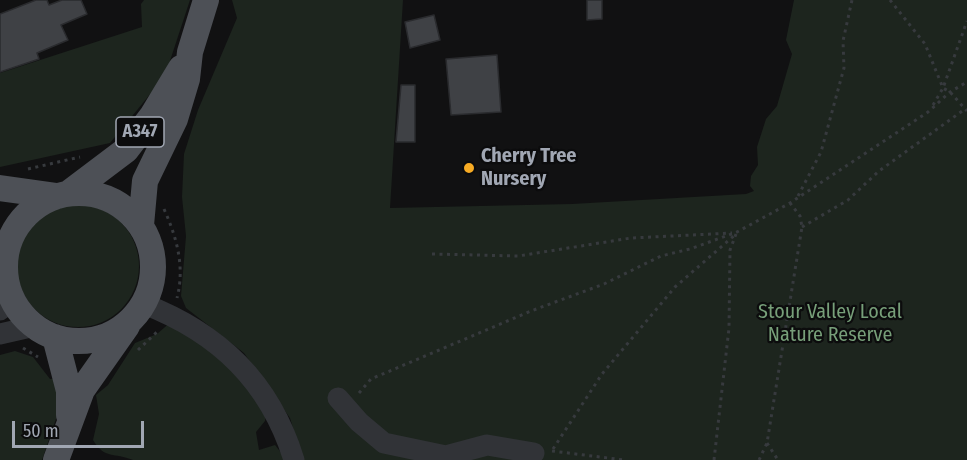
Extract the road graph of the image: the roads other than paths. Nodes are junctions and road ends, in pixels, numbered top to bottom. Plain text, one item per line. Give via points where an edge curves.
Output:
1 (206, 0) edge
2 (190, 52) junction
3 (0, 189) edge
4 (63, 195) junction
5 (141, 225) junction
6 (5, 296) edge
7 (137, 313) junction
8 (45, 332) junction
9 (8, 340) edge
10 (342, 403) road end
11 (68, 421) junction
12 (534, 453) dead end
13 (56, 460) edge
14 (294, 460) edge

1 - 2 main road, A347
2 - 4 main road, A347 via 152,116 126,150
2 - 5 main road, A347 via 175,119 143,190
3 - 4 main road
4 - 5 main road via 90,193 110,199
4 - 6 main road via 28,213 13,234 6,258
5 - 7 main road via 154,264 152,285
6 - 8 main road
7 - 8 main road via 114,333 95,339 75,341
7 - 11 main road via 82,390
7 - 14 street via 170,315 220,345 249,375 285,430
8 - 9 street
8 - 11 main road via 69,391
10 - 12 street via 384,443 446,456 487,445
11 - 13 main road

